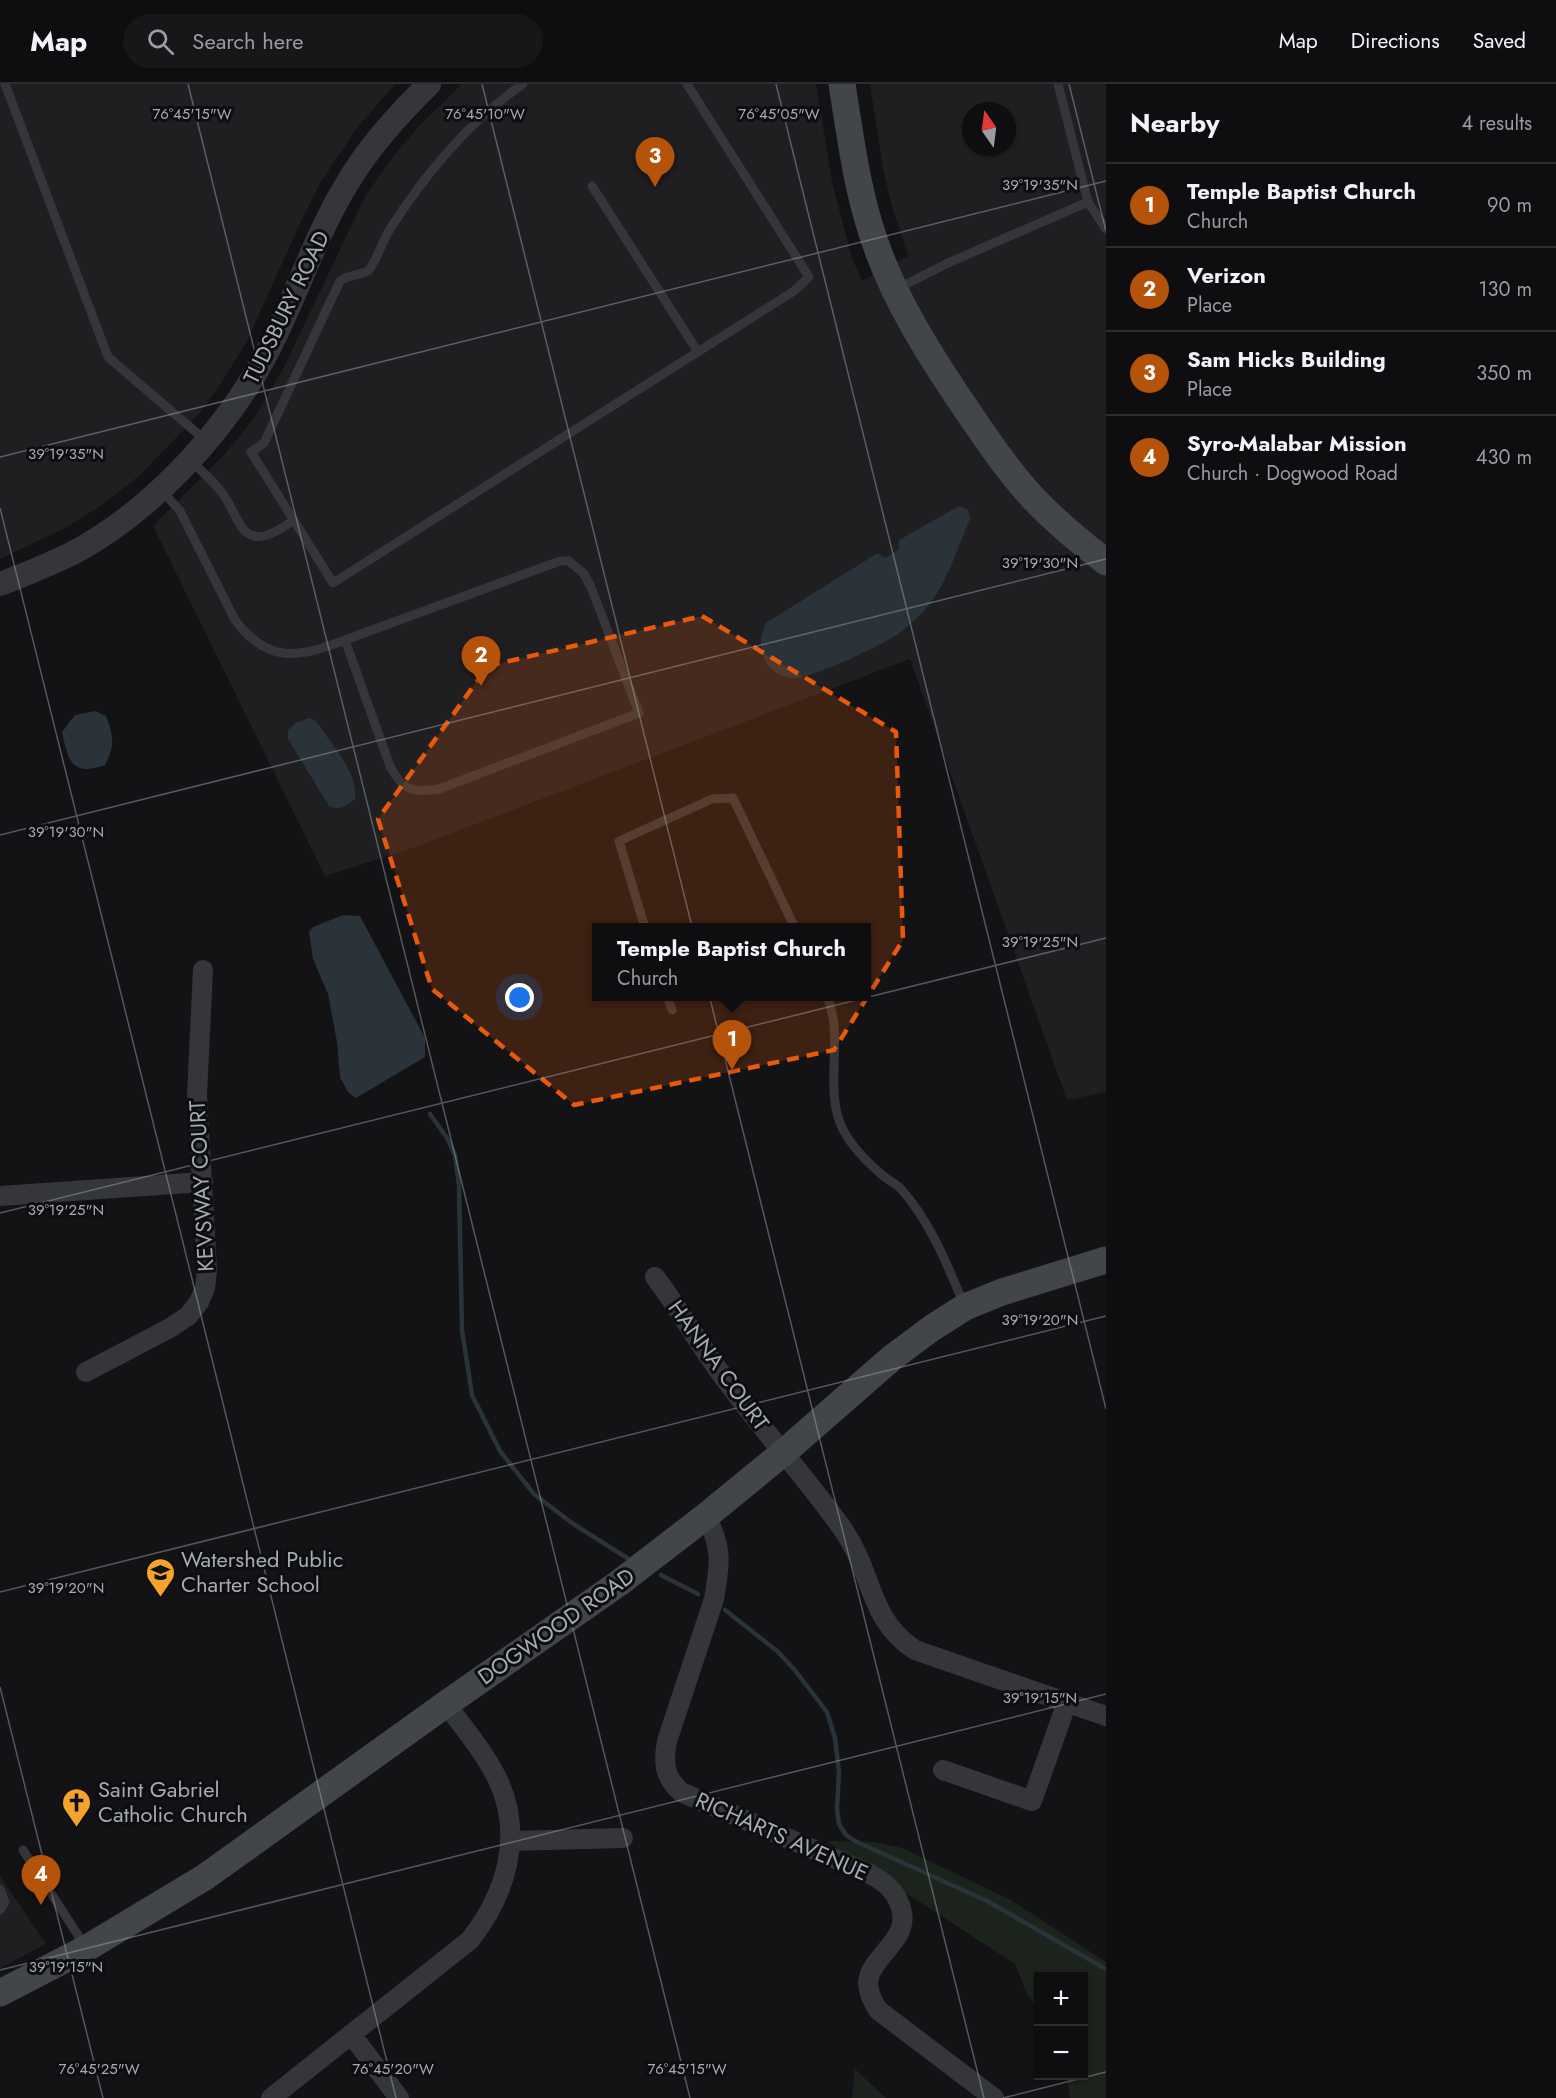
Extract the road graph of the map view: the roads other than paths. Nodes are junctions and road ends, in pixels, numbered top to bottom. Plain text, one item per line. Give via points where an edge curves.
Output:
1 (5, 84) edge
2 (429, 84) edge
3 (523, 84) edge
4 (687, 84) edge
5 (842, 84) edge
6 (1058, 84) edge
7 (592, 186) dead end
8 (1088, 202) junction
9 (1106, 229) edge
10 (894, 290) junction
11 (698, 352) junction
12 (207, 442) junction
13 (190, 460) junction
14 (160, 489) junction
15 (294, 520) junction
16 (1106, 562) edge
17 (0, 584) edge
18 (345, 640) junction
19 (644, 923) edge
20 (793, 923) edge
21 (203, 970) dead end
22 (669, 1001) edge
23 (828, 1001) edge
24 (672, 1010) dead end
25 (203, 1182) junction
26 (1, 1190) edge
27 (1106, 1260) edge
28 (655, 1277) dead end
29 (965, 1307) junction
30 (86, 1372) dead end
31 (783, 1453) junction
32 (706, 1516) junction
33 (1067, 1702) junction
34 (446, 1704) junction
35 (1106, 1716) edge
36 (944, 1770) dead end
37 (623, 1838) dead end
38 (511, 1841) junction
39 (23, 1850) dead end
40 (0, 1889) edge
41 (0, 1910) edge
42 (87, 1948) junction
43 (0, 1993) edge
44 (351, 2034) junction
45 (271, 2098) edge
46 (399, 2098) edge
47 (994, 2098) edge

1 - 12 lane via 108,357
2 - 12 street, TUDSBURY ROAD via 382,135 348,182 264,359
3 - 15 lane via 444,154 388,232 369,270 344,278 336,286 264,443 251,452
4 - 11 lane via 809,277 794,291
5 - 10 main road via 862,196
6 - 8 lane
7 - 11 lane
8 - 9 lane
8 - 10 lane
10 - 16 main road via 948,381 1008,468 1067,531
11 - 15 lane via 333,583
12 - 13 street, TUDSBURY ROAD
13 - 14 street, TUDSBURY ROAD
13 - 15 lane via 225,496 243,530 251,535 262,537
14 - 17 street, TUDSBURY ROAD via 73,553
14 - 18 lane via 180,511 235,620 258,644 272,651 301,654
18 - 18 lane via 390,766 400,784 420,792 439,789 639,713 591,586 569,561
19 - 20 lane via 619,841 712,799 732,798
21 - 25 street, KEVSWAY COURT via 197,1095
22 - 24 lane
23 - 29 lane via 833,1025 833,1079 841,1124 864,1157 900,1188 917,1210
25 - 26 street
25 - 30 street, KEVSWAY COURT via 207,1270 199,1302 188,1316 170,1328
27 - 29 main road, DOGWOOD ROAD
28 - 31 street, HANNA COURT via 724,1379
29 - 31 main road, DOGWOOD ROAD via 893,1357
31 - 32 main road, DOGWOOD ROAD
31 - 33 street, HANNA COURT via 849,1540 864,1567 880,1614 902,1641 915,1650
32 - 34 main road, DOGWOOD ROAD via 619,1583
32 - 47 street, RICHARTS AVENUE via 716,1535 718,1575 714,1599 667,1741 664,1759 671,1784 681,1792 885,1882 903,1916 900,1932 873,1969 868,1983 871,1998 878,2010
33 - 35 street, HANNA COURT
33 - 36 street via 1032,1801
34 - 38 street via 499,1781
34 - 42 main road, DOGWOOD ROAD via 205,1877
37 - 38 street
38 - 44 street via 498,1899 470,1940
39 - 42 lane
40 - 41 lane via 5,1902
42 - 43 main road, DOGWOOD ROAD
44 - 45 street
44 - 46 street

